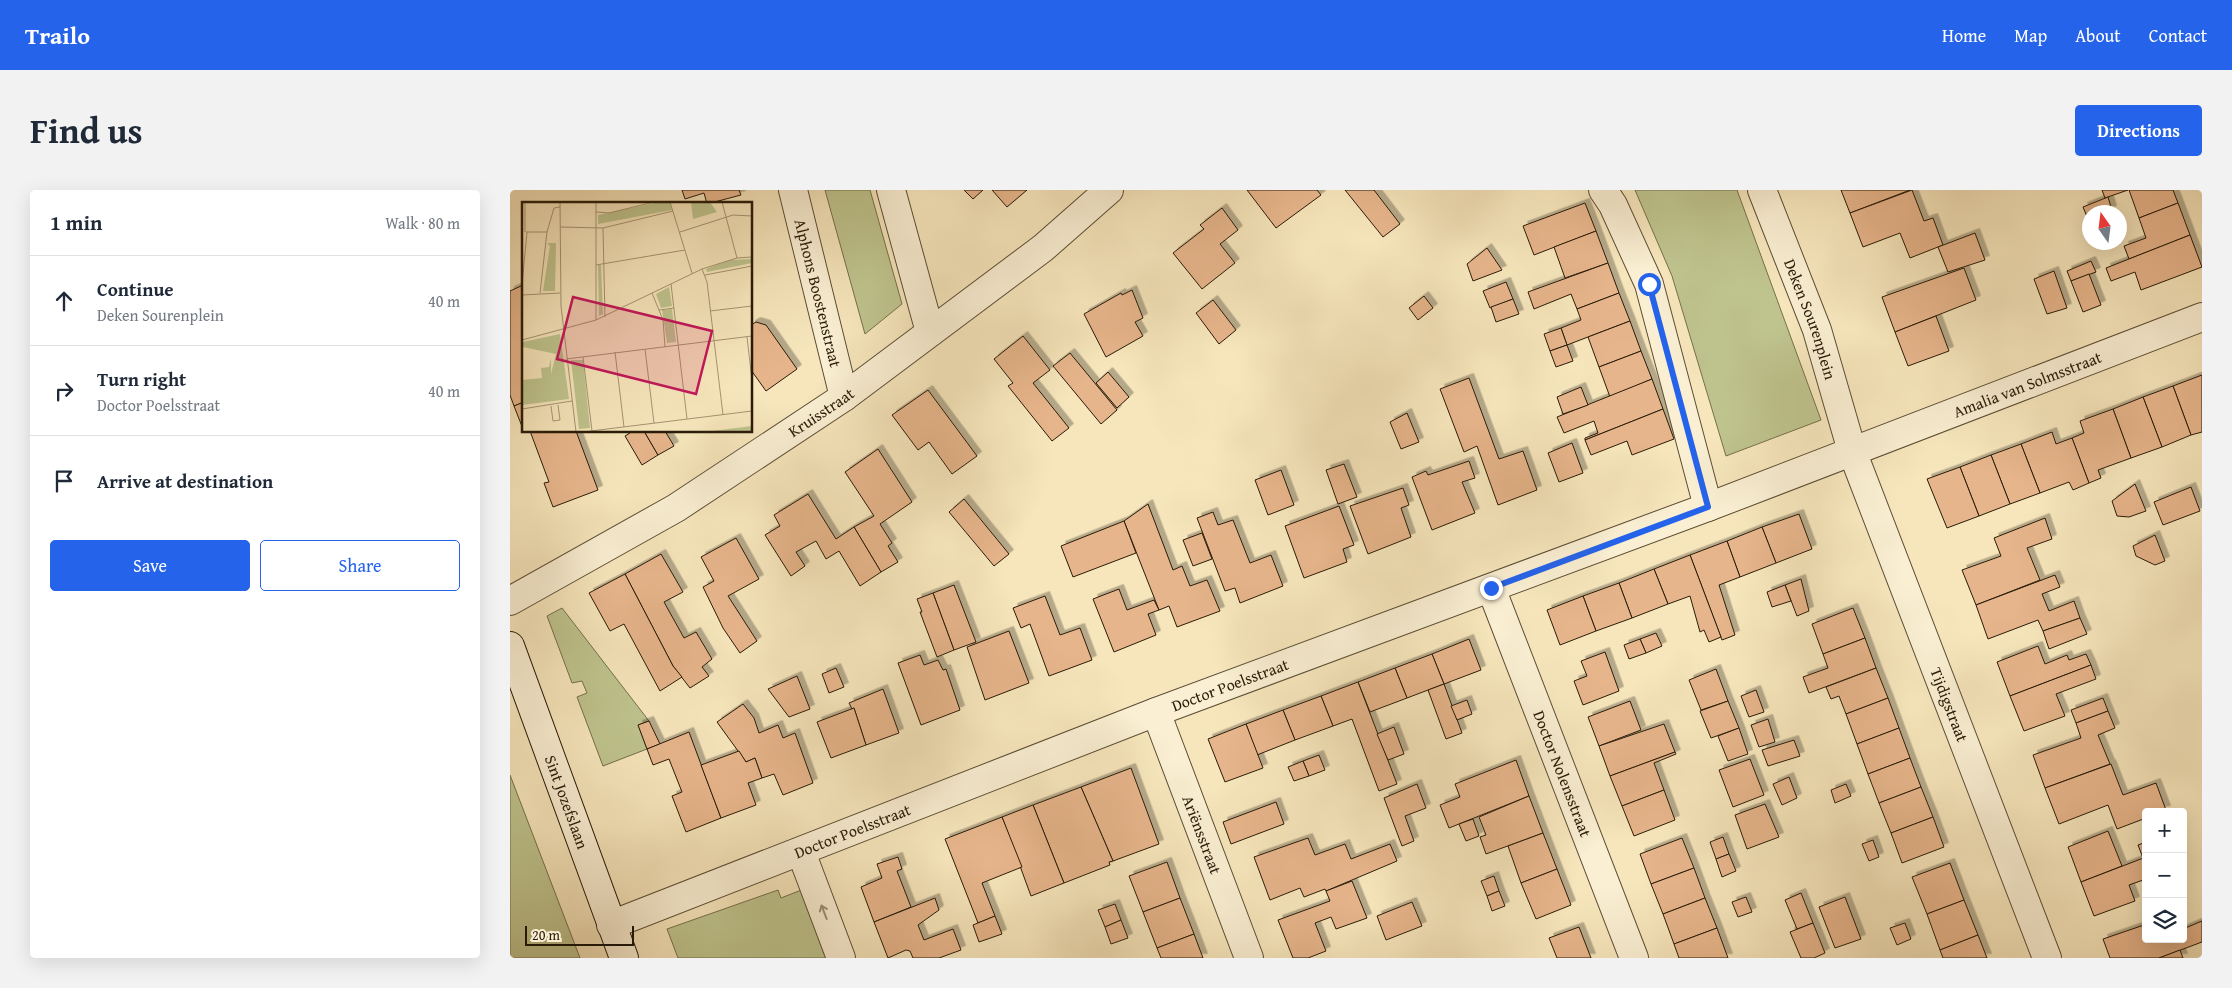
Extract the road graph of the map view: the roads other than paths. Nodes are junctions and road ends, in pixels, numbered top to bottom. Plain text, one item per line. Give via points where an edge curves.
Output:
1 (793, 190) edge
2 (891, 190) edge
3 (1109, 190) edge
4 (1603, 190) edge
5 (1762, 190) edge
6 (2202, 317) edge
7 (930, 332) junction
8 (844, 397) junction
9 (1852, 451) junction
10 (1708, 507) junction
11 (1491, 588) junction
12 (510, 602) edge
13 (510, 646) edge
14 (1156, 712) junction
15 (801, 852) junction
16 (611, 925) junction
17 (624, 958) edge
18 (841, 958) edge
19 (1249, 958) edge
20 (1634, 958) edge
21 (2048, 958) edge

1 - 8 street, Alphons Boostenstraat
2 - 7 street
3 - 7 street, Kruisstraat via 1043,248
4 - 10 street via 1649,284
5 - 9 street, Deken Sourenplein via 1817,330
6 - 9 street, Amalia van Solmsstraat
7 - 8 street, Kruisstraat
8 - 12 street, Kruisstraat via 676,508
9 - 10 street, Doctor Poelsstraat
9 - 21 street, Tijdigstraat
10 - 11 street, Doctor Poelsstraat
11 - 14 street, Doctor Poelsstraat
11 - 20 street, Doctor Nolensstraat
13 - 16 street, Sint Jozefslaan
14 - 15 street, Doctor Poelsstraat
14 - 19 street, Ariënsstraat
15 - 16 street, Doctor Poelsstraat
18 -> 15 street
16 - 17 street, Sint Jozefslaan

